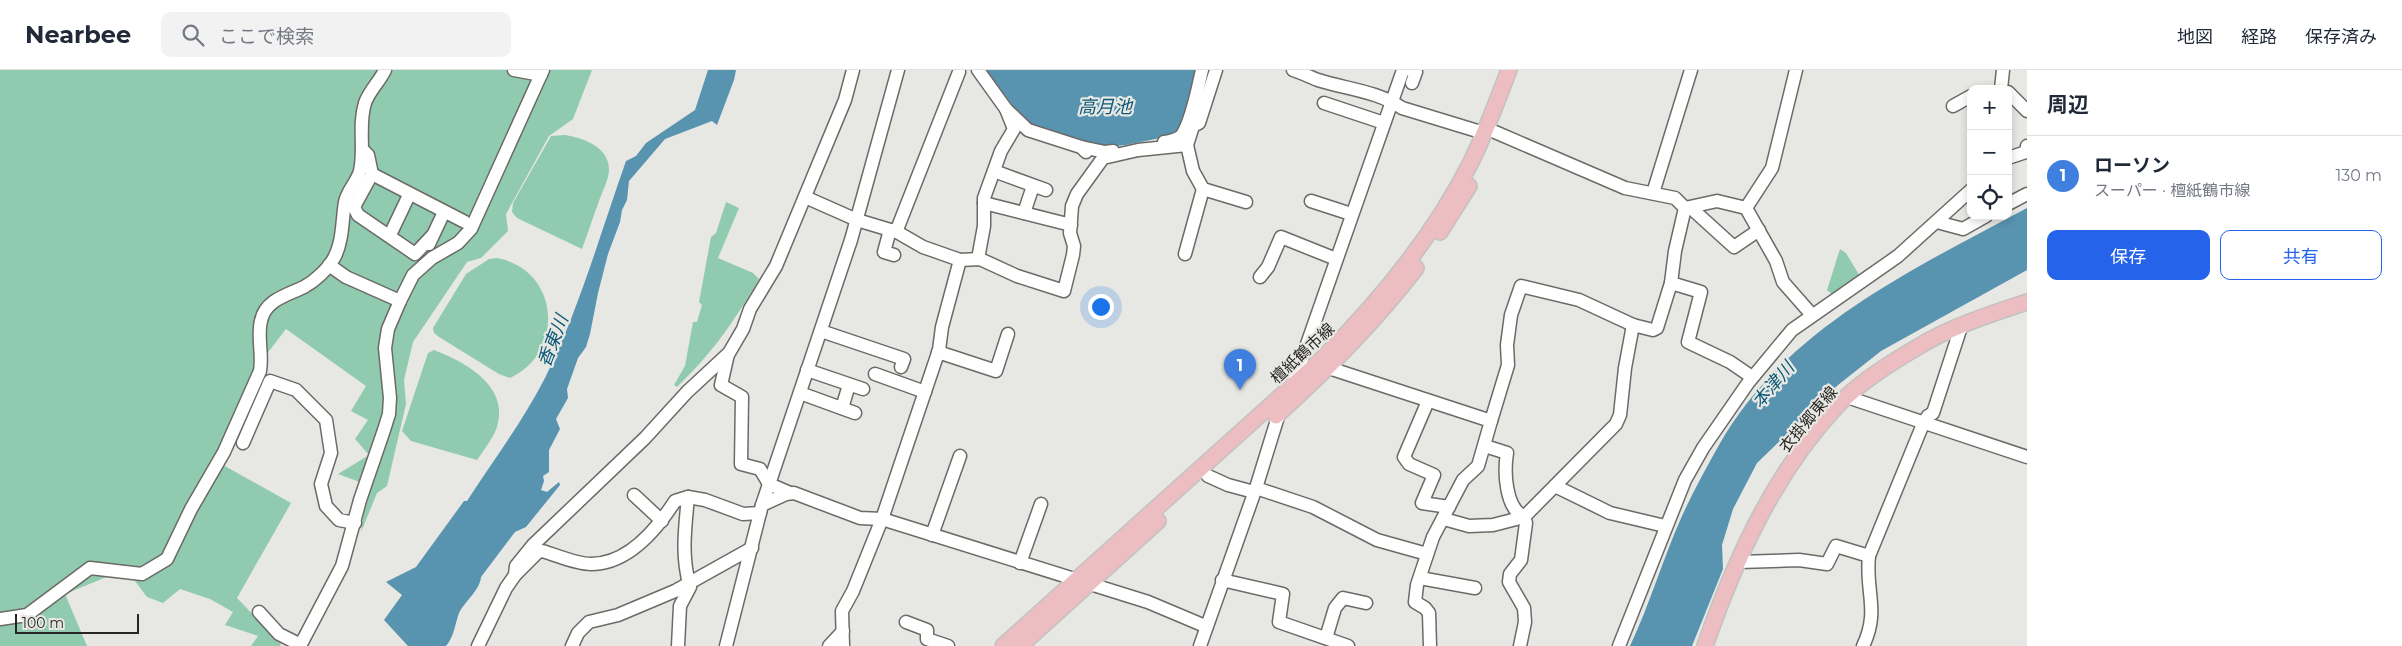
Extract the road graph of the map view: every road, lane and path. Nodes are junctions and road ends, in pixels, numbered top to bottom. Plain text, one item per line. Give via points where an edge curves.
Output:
1 (385, 70) edge
2 (514, 70) edge
3 (853, 70) edge
4 (898, 70) edge
5 (978, 70) edge
6 (1202, 70) edge
7 (1216, 70) edge
8 (1293, 70) edge
9 (1403, 70) edge
10 (1410, 70) edge
11 (1509, 70) edge
12 (1520, 70) edge
13 (1691, 70) edge
14 (1796, 70) edge
15 (2003, 70) edge
16 (959, 72) dead end
17 (542, 73) edge
18 (1412, 83) dead end
19 (2001, 85) edge
20 (1967, 98) edge
21 (2012, 98) edge
22 (1392, 101) junction
23 (1324, 103) dead end
24 (1953, 106) dead end
25 (1006, 109) junction
26 (2027, 111) edge
27 (1384, 123) junction
28 (1490, 133) junction
29 (1187, 145) junction
30 (2027, 146) edge
31 (1081, 147) junction
32 (362, 149) junction
33 (1138, 150) junction
34 (2012, 157) edge
35 (1103, 158) junction
36 (994, 171) junction
37 (372, 174) junction
38 (1203, 189) junction
39 (1652, 193) junction
40 (409, 194) junction
41 (1967, 194) edge
42 (2027, 194) edge
43 (805, 197) junction
44 (1311, 201) dead end
45 (1246, 202) dead end
46 (2012, 202) edge
47 (984, 203) junction
48 (1688, 208) junction
49 (1746, 208) junction
50 (444, 212) junction
51 (1024, 213) junction
52 (1351, 214) junction
53 (857, 220) junction
54 (1979, 220) edge
55 (465, 222) dead end
56 (1937, 222) junction
57 (1071, 225) junction
58 (1759, 230) junction
59 (893, 231) junction
60 (390, 236) junction
61 (432, 236) junction
62 (1185, 254) dead end
63 (894, 255) dead end
64 (978, 259) junction
65 (1336, 259) junction
66 (960, 260) junction
67 (329, 265) junction
68 (424, 265) junction
69 (1260, 277) dead end
70 (1671, 283) junction
71 (400, 301) junction
72 (2027, 302) edge
73 (1812, 315) junction
74 (1962, 324) junction
75 (1633, 325) junction
76 (821, 331) junction
77 (1008, 334) dead end
78 (938, 352) junction
79 (728, 353) junction
80 (901, 367) dead end
81 (1329, 368) junction
82 (807, 370) junction
83 (875, 374) dead end
84 (1752, 377) junction
85 (849, 385) junction
86 (1292, 386) junction
87 (862, 389) dead end
88 (924, 392) junction
89 (800, 393) junction
90 (1848, 397) junction
91 (1428, 401) junction
92 (842, 408) junction
93 (855, 412) dead end
94 (1278, 414) junction
95 (1491, 421) junction
96 (1924, 424) junction
97 (243, 443) dead end
98 (1485, 446) junction
99 (960, 456) dead end
100 (2027, 457) edge
101 (1208, 476) junction
102 (769, 484) junction
103 (1555, 486) junction
104 (1255, 490) junction
105 (790, 493) junction
106 (634, 495) dead end
107 (688, 497) junction
108 (1041, 504) dead end
109 (761, 509) junction
110 (1447, 513) junction
111 (1524, 517) junction
112 (882, 519) junction
113 (662, 521) junction
114 (355, 523) junction
115 (1665, 526) junction
116 (932, 535) junction
117 (752, 548) junction
118 (1427, 554) junction
119 (1869, 556) junction
120 (1739, 562) junction
121 (1020, 563) junction
122 (515, 575) junction
123 (1420, 578) junction
124 (1222, 580) junction
125 (1082, 583) junction
126 (690, 584) junction
127 (1474, 588) dead end
128 (1366, 604) dead end
129 (259, 612) dead end
130 (0, 619) edge
131 (906, 622) dead end
132 (1206, 626) junction
133 (843, 631) junction
134 (1326, 638) junction
135 (301, 645) edge
136 (478, 646) edge
137 (572, 646) edge
138 (678, 646) edge
139 (726, 646) edge
140 (829, 646) edge
141 (843, 646) edge
142 (948, 646) edge
143 (1003, 646) edge
144 (1020, 646) edge
145 (1200, 646) edge
146 (1348, 646) edge
147 (1430, 646) edge
148 (1520, 646) edge
149 (1619, 646) edge
150 (1705, 646) edge
151 (1863, 646) edge

1 - 32 street via 366,102 362,119
2 - 17 street
3 - 43 street via 845,100
4 - 53 street
5 - 25 street
6 - 33 street via 1182,135
7 - 29 street via 1199,122 1193,126
8 - 22 street
9 - 22 street
10 - 18 street via 1416,72
11 - 28 main road, 檀紙鶴市線
12 - 28 main road, 檀紙鶴市線
13 - 39 street
14 - 49 street via 1772,168
15 - 19 street
16 - 59 street
17 - 68 street via 471,229 458,243
20 - 24 street
21 - 26 street
22 - 27 street
22 - 28 street via 1402,108
23 - 27 street via 1345,115
25 - 31 street via 1028,130
25 - 36 street via 1014,129
27 - 52 street
28 - 39 street via 1625,188
28 - 81 main road, 檀紙鶴市線 via 1479,168 1423,258 1391,300
28 - 86 main road, 檀紙鶴市線 via 1414,254 1354,327
29 - 33 street
29 - 38 street via 1193,171
30 - 34 street via 2026,152
31 - 33 street via 1105,152
31 - 35 street
32 - 37 street via 368,155
32 - 67 street via 359,176 345,199 340,239
33 - 35 street
35 - 57 street via 1077,194 1072,206
36 - 47 street
36 - 51 street via 1039,188
37 - 40 street
37 - 60 street via 354,208
38 - 45 street
38 - 62 street
39 - 48 street via 1675,198
40 - 50 street
40 - 60 street
41 - 56 street
42 - 46 street
43 - 53 street
43 - 79 street via 776,266
44 - 52 street
47 - 51 street
47 - 64 street
48 - 49 street via 1717,201
48 - 58 street via 1734,247
48 - 70 street via 1675,251
49 - 58 street
50 - 55 street
50 - 61 street
51 - 57 street
52 - 65 street
53 - 59 street
53 - 76 street
54 - 56 street via 1963,229
56 - 73 street via 1898,256
57 - 64 street via 1073,255 1064,291
58 - 73 street via 1783,282
59 - 63 street via 884,252
59 - 66 street via 923,247
60 - 61 street via 415,254
61 - 68 street
64 - 66 street
65 - 69 street via 1281,237
65 - 86 street
66 - 78 street
67 - 71 street via 346,277
67 - 130 street via 305,286 268,306 261,321 260,371 224,452 167,559 142,574 90,568 28,615
68 - 71 street via 413,275
70 - 75 street via 1656,328
70 - 84 street via 1701,292 1688,342 1730,362
71 - 114 street via 388,329 385,348 389,414
72 - 74 main road, 衣掛郷東線
73 - 84 street via 1792,330
74 - 90 main road, 衣掛郷東線 via 1928,341 1865,382
74 - 96 street via 1933,413
75 - 95 street via 1579,300 1521,286 1511,315 1508,365
75 - 103 street via 1616,424
76 - 80 street via 904,359
76 - 82 street
77 - 78 street via 996,371
78 - 88 street
79 - 102 street via 721,385 742,397 741,464 760,469
79 - 122 street via 533,545 516,566
81 - 91 street
81 - 94 main road, 檀紙鶴市線
82 - 85 street
82 - 89 street
83 - 88 street
84 - 115 street via 1703,448
85 - 87 street
85 - 92 street
86 - 94 street
86 - 125 main road, 檀紙鶴市線
88 - 112 street
89 - 92 street
89 - 102 street
90 - 96 street
90 - 120 main road, 衣掛郷東線 via 1809,440 1777,486 1762,510
91 - 95 street
91 - 110 street via 1404,456 1409,464 1434,475 1422,503
92 - 93 street
94 - 101 main road, 檀紙鶴市線
94 - 104 street
95 - 98 street
96 - 100 street
96 - 119 street
97 - 114 street via 270,381 296,390 326,420 331,453 321,484 326,506 339,520
98 - 110 street via 1478,466 1464,480
98 - 111 street via 1507,454 1504,480 1515,508
99 - 116 street
101 - 104 street via 1228,485
101 - 125 main road, 檀紙鶴市線
102 - 105 street
102 - 109 street
103 - 111 street
103 - 115 street via 1610,513
104 - 118 street via 1313,507 1377,540
104 - 124 street
105 - 109 street
105 - 112 street via 860,518
106 - 113 street
107 - 109 street via 743,514
107 - 113 street via 675,501
107 - 126 street via 683,552
108 - 121 street
109 - 117 street
110 - 111 street via 1469,526
110 - 118 street
111 - 148 street via 1521,560 1510,574 1509,582 1524,608
112 - 116 street
112 - 133 street via 842,611
113 - 122 street via 645,540 610,560 591,564 542,551
114 - 135 street via 342,566
115 - 149 street
116 - 121 street
117 - 126 street
117 - 139 street
118 - 123 street
119 - 120 street via 1836,546 1827,564 1799,560
119 - 151 street via 1872,616
120 - 150 main road, 衣掛郷東線
121 - 125 street
122 - 136 street
123 - 127 street
123 - 147 street via 1415,602 1429,613
124 - 132 street
124 - 134 street via 1283,594 1279,622
125 - 132 street via 1148,602
125 - 143 main road, 檀紙鶴市線
125 - 144 main road, 檀紙鶴市線
126 - 137 street via 618,615 589,622 578,633
126 - 138 street via 680,606
128 - 134 street via 1344,598 1336,608
129 - 135 street via 279,634
131 - 142 street via 927,630 927,639
132 - 145 street
133 - 140 street
133 - 141 street
134 - 146 street

